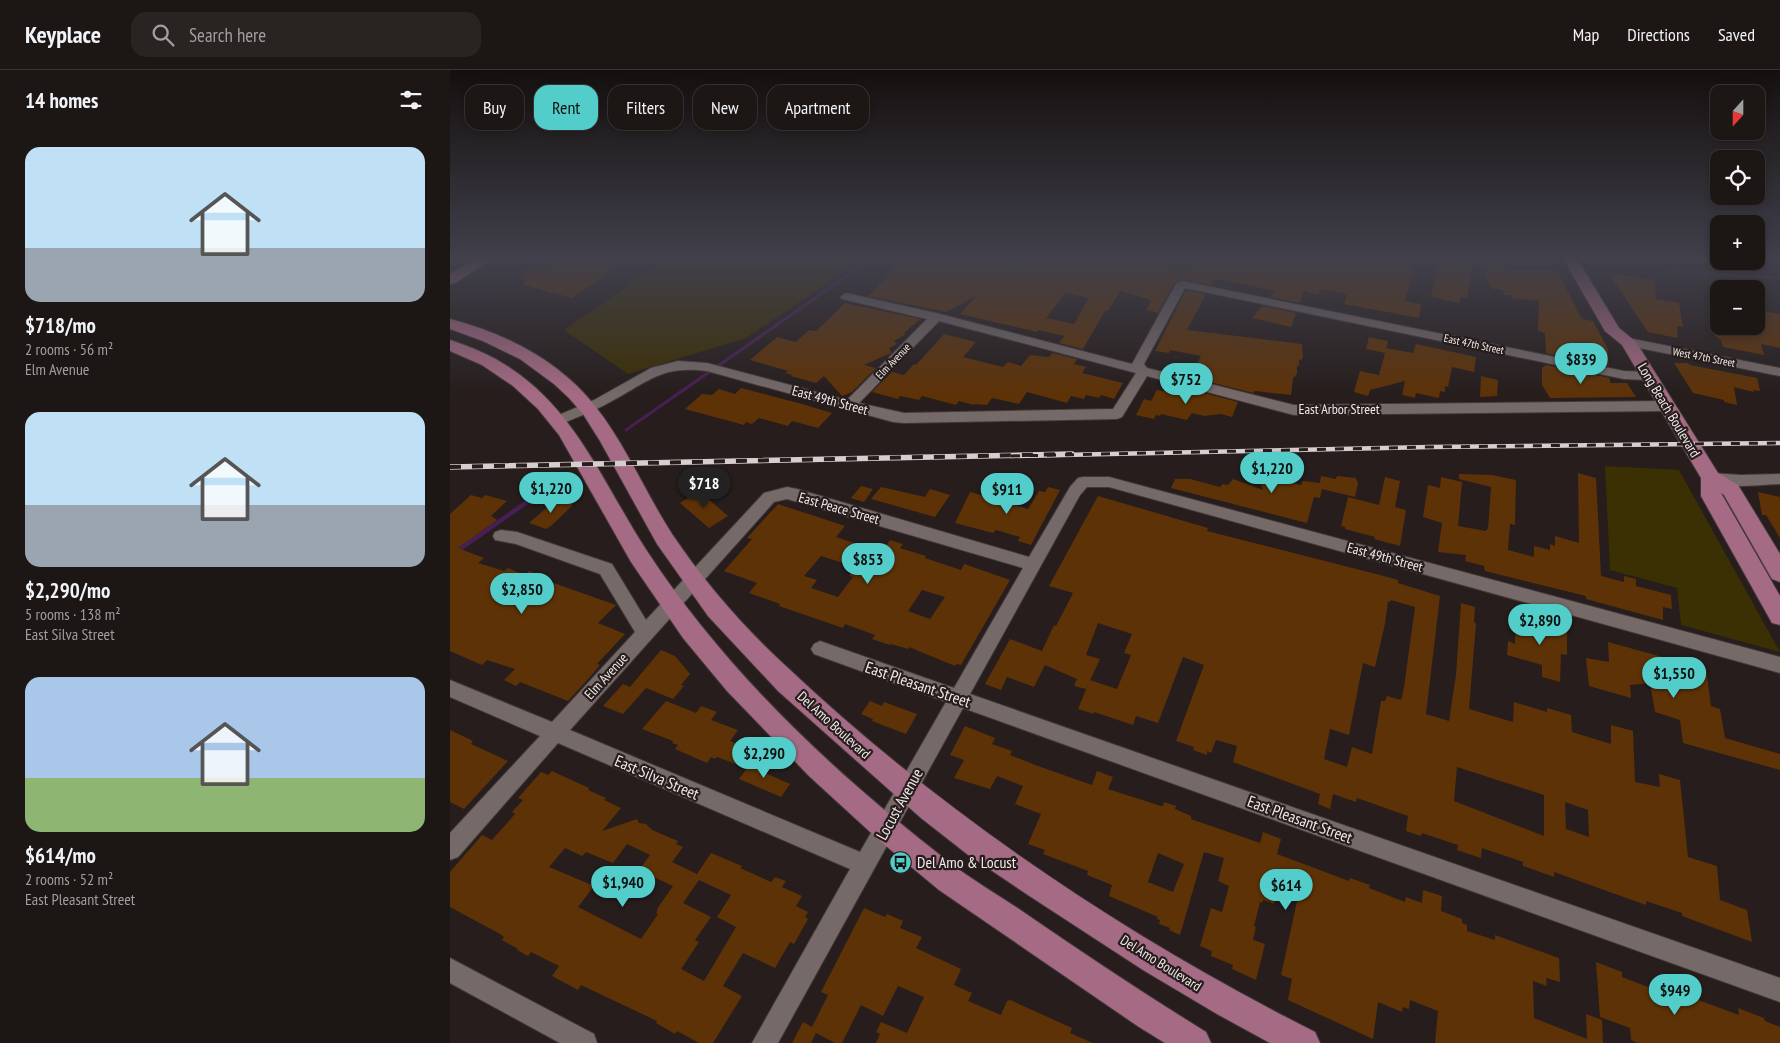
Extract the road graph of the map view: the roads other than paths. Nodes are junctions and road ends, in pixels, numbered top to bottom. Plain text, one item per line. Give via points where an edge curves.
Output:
1 (884, 305) edge
2 (1170, 305) edge
3 (1286, 305) edge
4 (1598, 305) edge
5 (1615, 305) edge
6 (936, 317) junction
7 (450, 324) edge
8 (1628, 342) junction
9 (450, 345) edge
10 (1143, 372) junction
11 (1780, 372) edge
12 (1648, 376) junction
13 (850, 405) junction
14 (1666, 406) junction
15 (587, 407) junction
16 (558, 420) junction
17 (1711, 478) junction
18 (1780, 479) edge
19 (1741, 480) junction
20 (1780, 489) edge
21 (761, 503) joint
22 (501, 536) dead end
23 (1033, 565) junction
24 (1780, 573) edge
25 (693, 579) junction
26 (671, 603) junction
27 (1780, 616) edge
28 (645, 633) junction
29 (820, 649) dead end
30 (1780, 665) edge
31 (450, 688) edge
32 (958, 698) junction
33 (554, 733) junction
34 (908, 790) junction
35 (886, 828) junction
36 (450, 849) edge
37 (864, 865) junction
38 (450, 970) edge
39 (1780, 990) edge
40 (585, 1043) edge
41 (764, 1043) edge
42 (1195, 1043) edge
43 (1304, 1043) edge

1 - 6 street, East Arbor Street
2 - 10 street via 1138,364
3 - 12 street, East 47th Street via 1624,375
4 - 8 main road, Long Beach Boulevard via 1613,331
5 - 8 main road, Long Beach Boulevard via 1631,332
6 - 10 street, East Arbor Street
6 - 13 street, Elm Avenue
7 - 15 main road, Del Amo Boulevard via 517,351 568,387
8 - 11 street, West 47th Street
8 - 12 main road, Long Beach Boulevard
9 - 16 main road via 475,354 511,375 543,402
10 - 13 street, East 49th Street via 1117,414 904,418
10 - 14 street, East Arbor Street via 1294,410
12 - 14 main road, Long Beach Boulevard
13 - 15 street, East 49th Street via 707,366 681,364 653,370 611,397
14 - 17 main road, Long Beach Boulevard
15 - 16 street, East 49th Street
15 - 25 main road, Del Amo Boulevard via 651,517
16 - 26 main road via 576,444 612,511
17 - 19 street
17 - 24 main road, Long Beach Boulevard via 1730,490
17 - 27 main road, Long Beach Boulevard via 1711,496
18 - 19 street
19 - 20 street
21 - 23 street, East Peace Street via 776,495 797,495
21 - 25 street, Elm Avenue
22 - 28 street via 517,538 606,569
23 - 30 street, East 49th Street via 1083,482 1109,482
23 - 32 street, Locust Avenue
25 - 26 street, Elm Avenue
25 - 34 main road, Del Amo Boulevard via 777,673
26 - 28 street, Elm Avenue
26 - 35 main road via 750,700
28 - 33 street, Elm Avenue
29 - 32 street, East Pleasant Street
31 - 33 street, East Silva Street
32 - 34 street, Locust Avenue
32 - 39 street, East Pleasant Street
33 - 36 street, Elm Avenue
33 - 37 street, East Silva Street
34 - 35 street, Locust Avenue
34 - 43 main road, Del Amo Boulevard via 976,843 1093,921 1190,982
35 - 37 street, Locust Avenue
35 - 42 main road via 941,873
37 - 41 street, Locust Avenue
38 - 40 street

